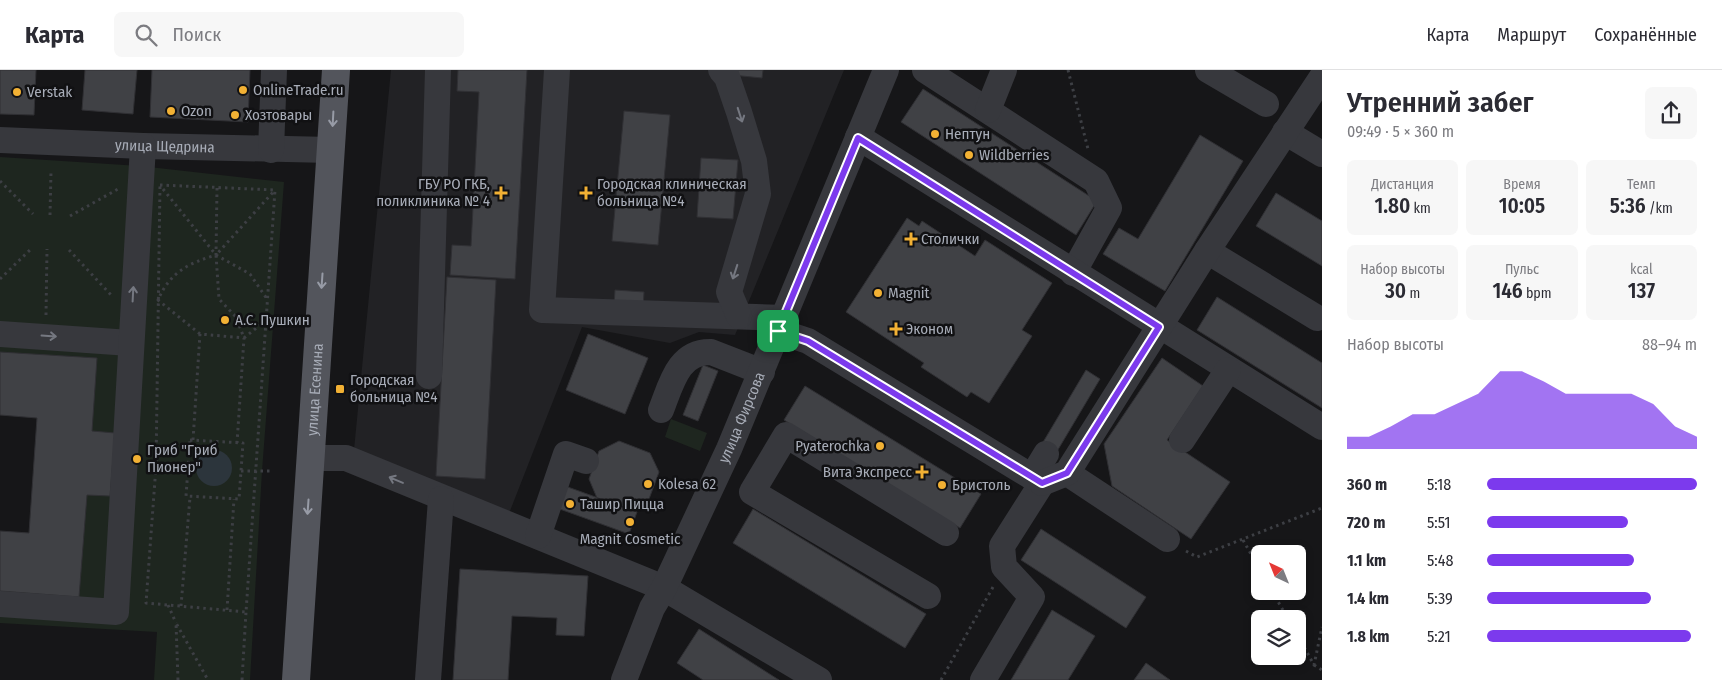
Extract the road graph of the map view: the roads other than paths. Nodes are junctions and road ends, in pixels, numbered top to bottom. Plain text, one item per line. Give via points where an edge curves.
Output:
1 (274, 70) edge
2 (336, 70) edge
3 (438, 70) edge
4 (556, 70) edge
5 (721, 70) edge
6 (886, 70) edge
7 (925, 70) edge
8 (1004, 70) edge
9 (1208, 70) edge
10 (1322, 76) edge
11 (1266, 104) dead end
12 (988, 110) junction
13 (1285, 132) junction
14 (858, 138) junction
15 (0, 140) edge
16 (143, 146) junction
17 (271, 150) junction
18 (331, 150) junction
19 (1322, 154) edge
20 (1206, 251) junction
21 (1073, 272) junction
22 (739, 316) junction
23 (1317, 318) dead end
24 (781, 324) junction
25 (1159, 327) junction
26 (0, 334) edge
27 (130, 343) junction
28 (1228, 370) junction
29 (762, 372) junction
30 (428, 376) dead end
31 (662, 410) dead end
32 (1322, 427) edge
33 (1182, 440) dead end
34 (729, 449) junction
35 (1046, 454) dead end
36 (311, 458) junction
37 (586, 461) dead end
38 (769, 464) junction
39 (1067, 473) junction
40 (1037, 480) junction
41 (441, 499) junction
42 (946, 533) dead end
43 (538, 536) junction
44 (1167, 539) road end
45 (664, 588) junction
46 (928, 596) dead end
47 (0, 604) edge
48 (296, 680) edge
49 (428, 680) edge
50 (624, 680) edge
51 (819, 680) edge
52 (983, 680) edge

1 - 17 street
2 -> 18 main road, улица Есенина
3 - 30 street
4 - 22 street via 542,310
5 -> 22 street via 727,77 752,153 758,194 729,292
6 - 14 street, улица Фирсова
7 - 12 street
8 - 12 street
9 - 11 street
10 - 13 street
12 - 21 street via 1096,181 1109,208
13 - 19 street
13 - 20 street
14 - 21 street
14 - 24 street, улица Фирсова
15 - 16 street, улица Щедрина
16 - 17 street, улица Щедрина
27 -> 16 street via 150,185
17 - 18 street, улица Щедрина
18 -> 36 main road, улица Есенина
20 - 23 street
20 - 25 street
21 - 25 street
22 - 24 street
24 - 29 street, улица Фирсова
24 - 40 street
25 - 28 street
25 - 39 street
26 -> 27 street
27 - 47 street via 116,612
28 - 32 street
28 - 33 street
29 - 31 street via 714,361 704,352 678,368
29 - 34 street, улица Фирсова
34 - 38 street
34 - 45 street, улица Фирсова
35 - 40 street
41 -> 36 street via 346,458
36 -> 48 main road, улица Есенина
37 - 43 street via 566,454
38 - 42 street via 786,435
38 - 46 street via 752,492
39 - 40 street
39 - 44 street
40 - 52 street via 1002,546 1004,566 1032,597
41 - 43 street
41 - 49 street
43 - 45 street
45 - 50 street, улица Фирсова via 652,608
45 - 51 street

